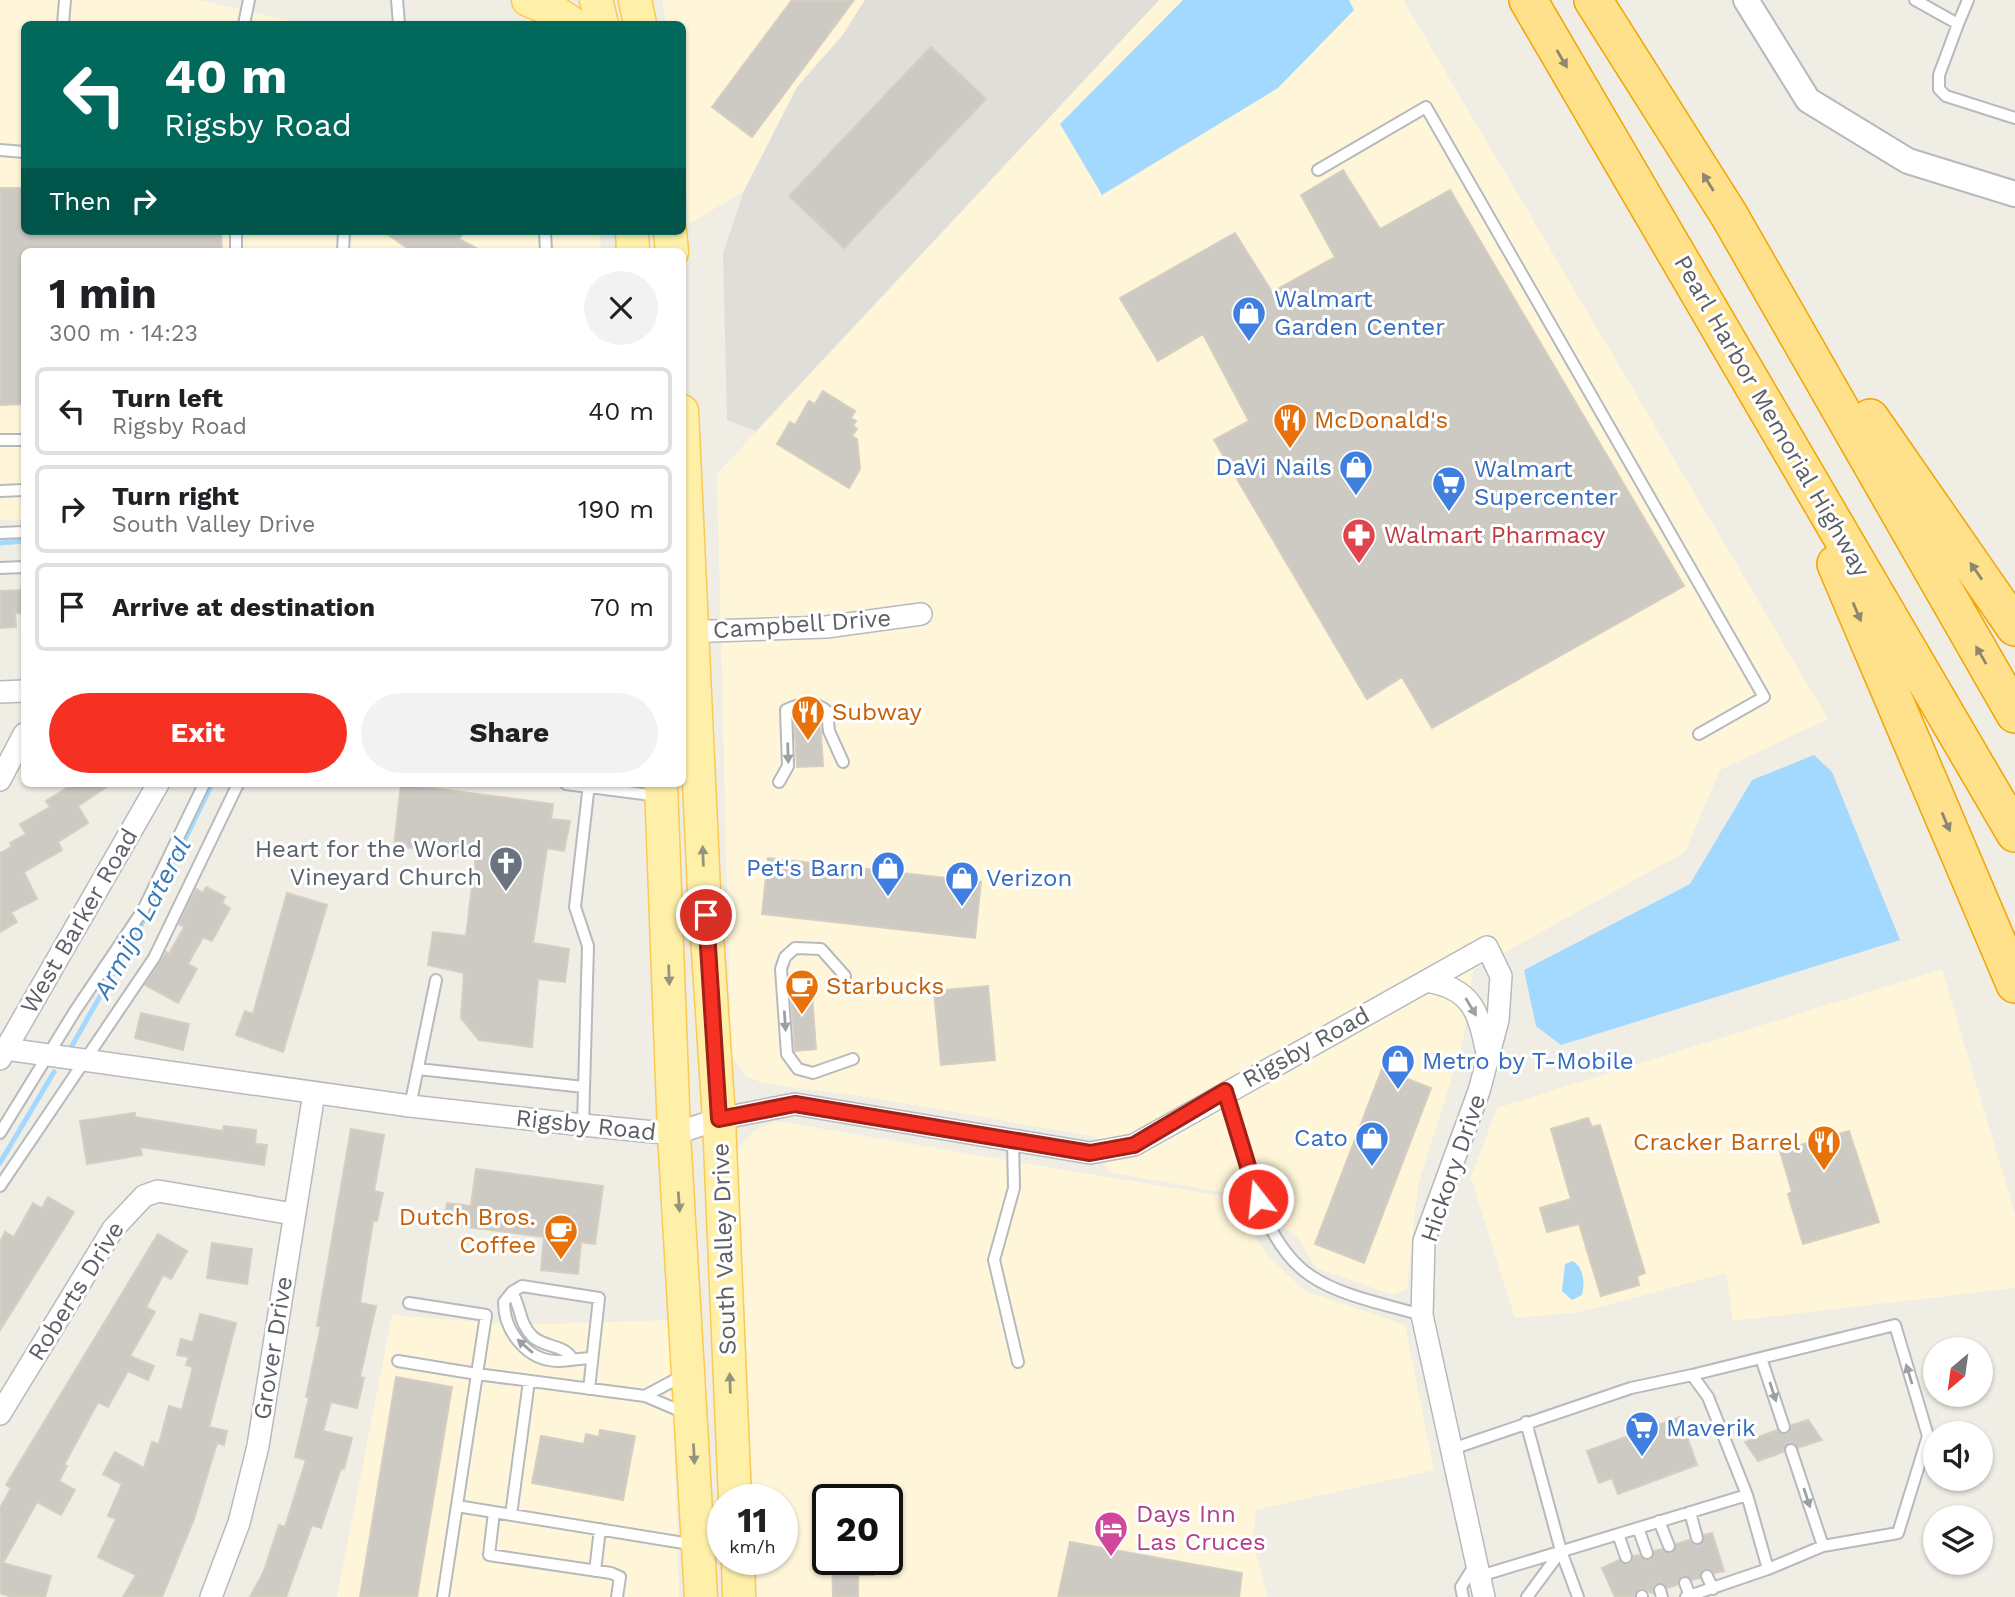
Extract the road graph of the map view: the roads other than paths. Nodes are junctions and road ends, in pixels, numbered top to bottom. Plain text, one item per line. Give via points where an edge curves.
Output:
1 (65, 0) edge
2 (248, 0) edge
3 (397, 0) edge
4 (528, 0) edge
5 (596, 0) edge
6 (635, 0) edge
7 (1528, 0) edge
8 (1593, 0) edge
9 (1746, 0) edge
10 (1915, 0) edge
11 (1968, 0) edge
12 (63, 21) edge
13 (244, 21) edge
14 (399, 21) edge
15 (569, 21) edge
16 (600, 21) edge
17 (639, 21) edge
18 (1958, 24) junction
19 (2015, 118) edge
20 (0, 150) edge
21 (21, 152) edge
22 (1318, 170) dead end
23 (2015, 194) edge
24 (1729, 215) junction
25 (1772, 415) junction
26 (0, 440) edge
27 (21, 440) edge
28 (21, 490) edge
29 (0, 491) edge
30 (21, 532) edge
31 (0, 533) edge
32 (686, 558) edge
33 (21, 567) edge
34 (0, 568) edge
35 (921, 614) dead end
36 (2015, 626) edge
37 (688, 631) edge
38 (21, 691) edge
39 (0, 692) edge
40 (2015, 714) edge
41 (1699, 734) dead end
42 (21, 740) edge
43 (844, 762) dead end
44 (0, 780) edge
45 (779, 782) dead end
46 (156, 787) edge
47 (203, 787) edge
48 (237, 787) edge
49 (589, 787) edge
50 (618, 787) edge
51 (661, 790) edge
52 (2015, 833) edge
53 (1488, 947) joint
54 (845, 976) dead end
55 (436, 980) dead end
56 (1426, 981) junction
57 (2015, 984) edge
58 (3, 1054) edge
59 (48, 1056) junction
60 (853, 1059) dead end
61 (1488, 1059) junction
62 (82, 1061) junction
63 (418, 1069) junction
64 (584, 1087) junction
65 (1225, 1091) junction
66 (314, 1093) junction
67 (410, 1106) junction
68 (719, 1119) junction
69 (583, 1125) junction
70 (0, 1133) edge
71 (674, 1134) junction
72 (1013, 1142) junction
73 (0, 1186) edge
74 (293, 1214) junction
75 (409, 1303) dead end
76 (1422, 1315) junction
77 (1761, 1357) junction
78 (592, 1358) junction
79 (398, 1362) dead end
80 (1018, 1362) dead end
81 (690, 1373) junction
82 (477, 1374) junction
83 (1692, 1375) junction
84 (529, 1381) junction
85 (589, 1389) junction
86 (645, 1396) junction
87 (0, 1413) edge
88 (692, 1415) junction
89 (1526, 1422) junction
90 (1784, 1427) dead end
91 (1451, 1449) junction
92 (1791, 1450) dead end
93 (734, 1484) edge
94 (1747, 1494) junction
95 (457, 1506) junction
96 (494, 1512) junction
97 (1690, 1512) junction
98 (511, 1515) junction
99 (1659, 1521) junction
100 (1638, 1528) junction
101 (600, 1530) junction
102 (1618, 1534) junction
103 (1697, 1538) dead end
104 (699, 1545) junction
105 (1669, 1546) dead end
106 (1823, 1546) junction
107 (1561, 1551) junction
108 (1647, 1553) dead end
109 (1626, 1557) dead end
110 (1478, 1569) junction
111 (1768, 1569) junction
112 (595, 1571) junction
113 (738, 1575) edge
114 (1707, 1576) dead end
115 (1685, 1583) dead end
116 (1713, 1589) junction
117 (1688, 1596) edge
118 (211, 1597) edge
119 (443, 1597) edge
120 (617, 1597) edge
121 (701, 1597) edge
122 (739, 1597) edge
123 (1463, 1597) edge
124 (1484, 1597) edge
125 (1527, 1597) edge
126 (1578, 1597) edge

1 - 12 lane
2 - 13 lane
3 - 14 lane
4 - 15 main road
5 - 16 main road
6 - 17 main road
7 -> 25 highway, Pearl Harbor Memorial Highway
24 -> 8 highway
9 - 23 street via 1808,100 1908,161
10 - 18 lane
11 - 18 lane
18 - 19 lane via 1939,75 1939,89 1946,96
20 - 21 lane
22 - 41 lane via 1426,107 1764,696
36 -> 24 highway
40 -> 24 highway
25 - 52 highway, Pearl Harbor Memorial Highway
25 -> 57 highway
26 - 27 lane
28 - 29 lane
30 - 31 lane
32 - 37 main road, South Valley Drive
33 - 34 lane
35 - 37 street, Campbell Drive via 826,626
68 -> 37 main road, South Valley Drive
38 - 39 street
42 - 44 street
43 -> 45 lane via 829,731 827,711 820,705 797,704 786,710 788,766
46 - 58 street, West Barker Road
47 - 59 lane via 143,910
48 - 62 lane via 154,958
49 - 64 lane via 575,906 588,946
50 - 51 lane
51 -> 71 main road, South Valley Drive
53 - 56 street, Rigsby Road
53 - 61 street, Hickory Drive via 1501,976 1498,1020
54 -> 60 lane via 821,949 795,948 785,957 781,969 787,1054 798,1069 813,1073
55 - 63 lane
56 -> 61 street via 1447,984 1469,999 1482,1025
56 - 65 street, Rigsby Road
58 - 59 street, Rigsby Road
59 - 62 street, Rigsby Road
59 - 70 lane
61 - 76 street, Hickory Drive via 1424,1241
62 - 66 street, Rigsby Road
62 - 73 lane
63 - 64 lane
63 - 67 lane
64 - 69 lane
65 - 72 street, Rigsby Road via 1134,1145 1090,1153
65 - 76 lane via 1258,1199 1280,1247 1311,1276 1360,1297
66 - 67 street, Rigsby Road
66 - 74 street, Grover Drive
67 - 69 street, Rigsby Road
68 - 71 street, Rigsby Road
68 - 72 street, Rigsby Road via 795,1104
93 -> 68 main road, South Valley Drive
69 - 71 street, Rigsby Road
71 -> 81 main road, South Valley Drive
72 - 80 lane via 1014,1188 994,1260
74 - 87 street, Roberts Drive via 158,1191 144,1196 113,1229
74 - 118 street, Grover Drive via 258,1446 239,1523
75 - 82 lane via 486,1315
76 - 91 street, Hickory Drive
77 - 83 lane
77 -> 90 lane
106 -> 77 lane via 1898,1533 1928,1436 1895,1325
78 -> 78 lane via 571,1357 567,1350 534,1339 524,1328 512,1292 522,1286 599,1298
78 - 85 lane
79 - 82 lane
81 - 86 lane
81 - 88 main road, South Valley Drive
82 - 84 lane
82 - 95 lane
83 - 89 lane via 1631,1388
83 - 94 lane via 1708,1397
84 - 85 lane
84 - 98 lane
85 - 86 lane
86 - 88 lane
88 -> 104 main road, South Valley Drive
89 - 91 lane
89 - 107 lane
91 - 110 street, Hickory Drive
92 -> 106 lane
94 - 97 lane
94 - 111 lane
95 - 96 lane
95 - 119 lane
96 - 98 lane
96 - 112 lane via 489,1555
97 - 99 lane
97 - 103 lane
98 - 101 lane
99 - 100 lane
99 - 105 lane
100 - 102 lane
100 - 108 lane
101 - 104 lane
101 - 112 lane
102 - 107 lane
102 - 109 lane
104 - 121 main road, South Valley Drive
106 - 111 lane
107 - 110 lane
107 - 125 lane
107 - 126 lane
110 - 123 lane via 1461,1587
110 - 124 street, Hickory Drive
111 - 116 lane
112 - 120 lane via 620,1577
113 - 122 main road
114 - 116 lane
115 - 117 lane
116 - 117 lane

